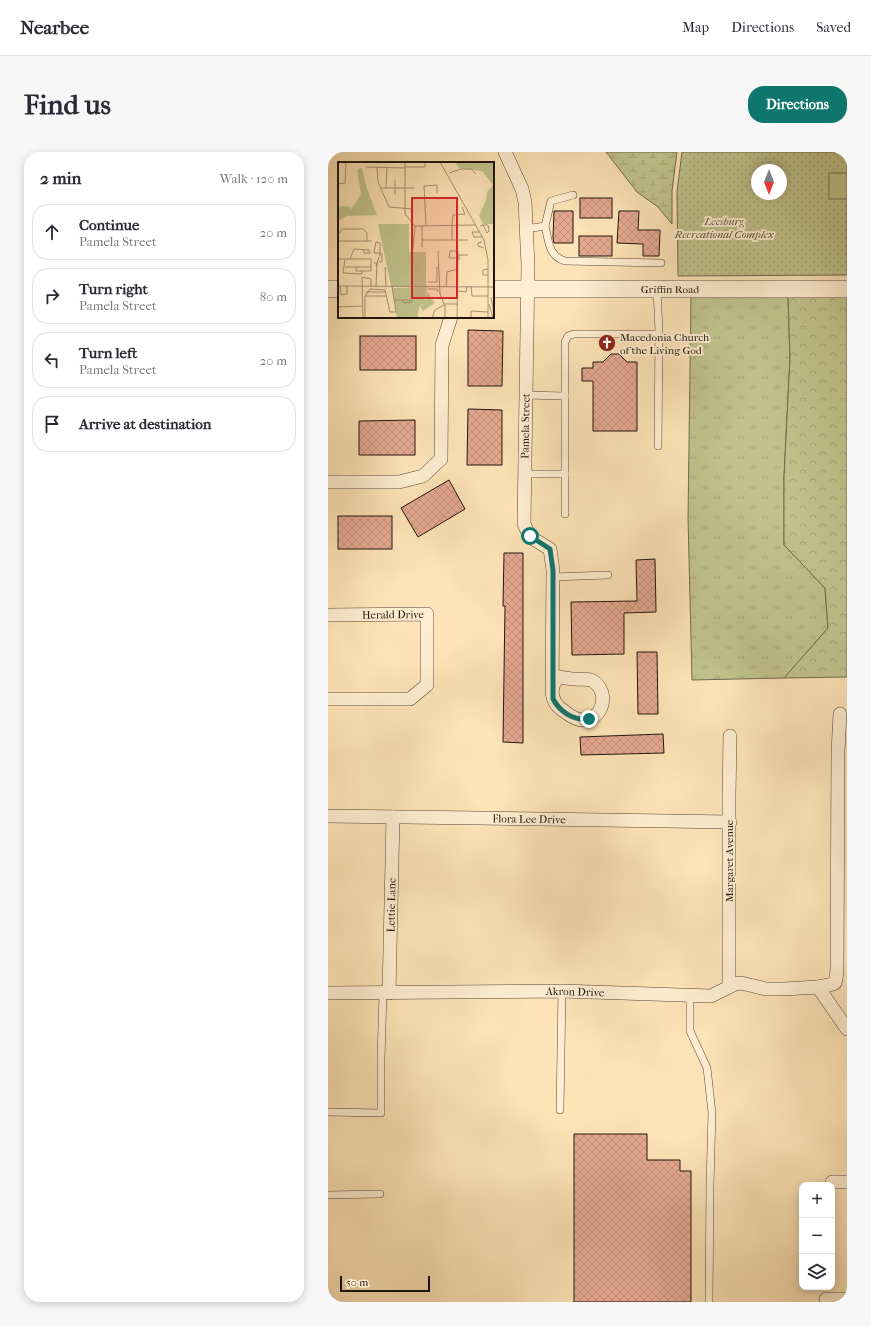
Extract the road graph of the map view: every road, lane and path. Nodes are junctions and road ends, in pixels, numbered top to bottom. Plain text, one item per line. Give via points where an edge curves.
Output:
1 (505, 152) edge
2 (573, 195) dead end
3 (545, 226) junction
4 (526, 229) junction
5 (661, 263) dead end
6 (658, 288) junction
7 (494, 289) edge
8 (527, 289) junction
9 (847, 289) edge
10 (450, 318) edge
11 (659, 334) junction
12 (525, 396) junction
13 (565, 396) junction
14 (658, 446) dead end
15 (524, 474) junction
16 (565, 474) junction
17 (328, 482) edge
18 (565, 514) dead end
19 (608, 575) dead end
20 (553, 577) junction
21 (328, 615) edge
22 (552, 692) dead end
23 (328, 699) edge
24 (840, 714) dead end
25 (730, 736) dead end
26 (328, 816) edge
27 (393, 817) junction
28 (730, 822) junction
29 (729, 986) junction
30 (818, 987) junction
31 (562, 991) junction
32 (328, 993) edge
33 (386, 993) junction
34 (690, 995) junction
35 (847, 1029) edge
36 (560, 1110) dead end
37 (328, 1112) edge
38 (835, 1182) edge
39 (847, 1182) edge
40 (380, 1194) dead end
41 (328, 1195) edge
42 (826, 1299) dead end
43 (847, 1299) edge
44 (709, 1302) edge

1 - 4 street, Pamela Street via 522,190
2 - 3 lane via 551,201
3 - 4 lane
3 - 5 lane via 552,254 558,259
4 - 8 street, Pamela Street
6 - 8 street, Griffin Road
6 - 9 street, Griffin Road
6 - 11 lane
7 - 8 street, Griffin Road
8 - 12 street, Pamela Street
10 - 17 street via 442,345 441,459 423,476 399,482
11 - 13 lane via 568,336 565,342
11 - 14 lane
12 - 13 lane
12 - 15 street, Pamela Street
13 - 16 lane
15 - 16 lane
15 - 20 street, Pamela Street via 524,524 530,536 550,549
16 - 18 lane
19 - 20 lane
20 - 22 street, Pamela Street
21 - 23 street, Herald Drive via 427,614 427,685 410,699
24 - 30 street, Akron Drive via 838,969 835,982
25 - 28 street, Margaret Avenue
26 - 27 street, Flora Lee Drive
27 - 28 street, Flora Lee Drive
27 - 33 street, Lettie Lane
28 - 29 street, Margaret Avenue
29 - 30 street, Akron Drive via 741,984 766,989
29 - 34 street, Akron Drive via 711,996
30 - 35 street
31 - 33 street, Akron Drive
31 - 34 street, Akron Drive
31 - 36 lane
32 - 33 street, Akron Drive
33 - 37 lane via 380,1059 381,1113
34 - 44 lane via 690,1031 707,1068 712,1113
38 - 39 street
40 - 41 lane
42 - 43 street

